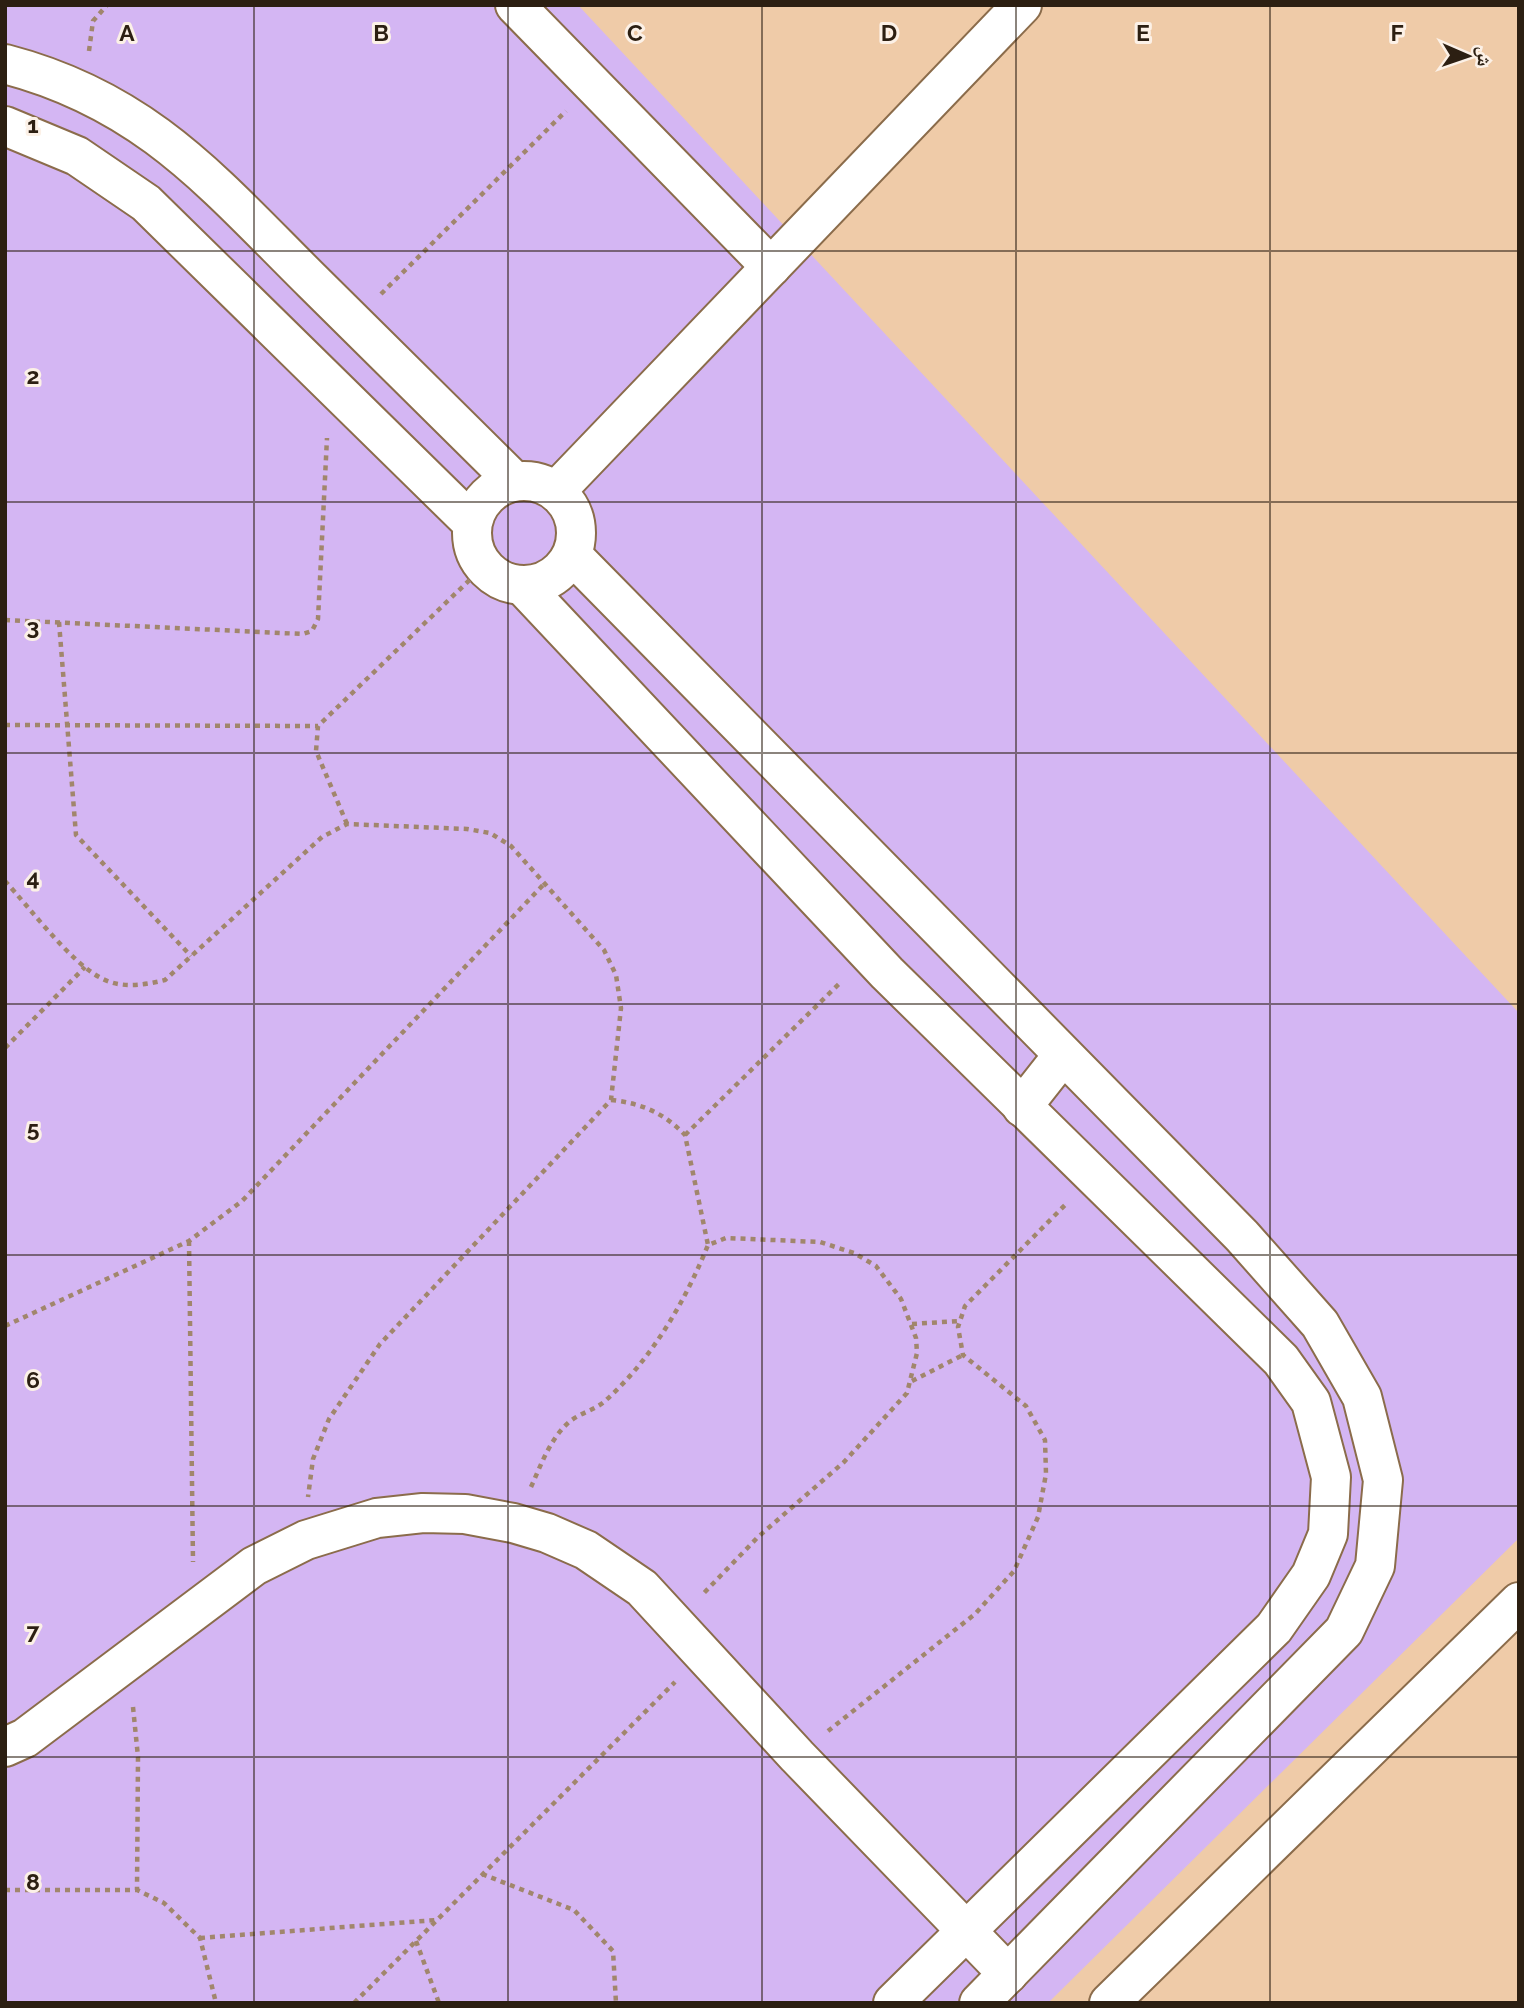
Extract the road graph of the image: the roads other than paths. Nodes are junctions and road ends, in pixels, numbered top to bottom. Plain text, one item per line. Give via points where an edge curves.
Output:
1 (515, 5) edge
2 (1022, 5) edge
3 (5, 64) edge
4 (5, 125) edge
5 (771, 267) junction
6 (514, 481) junction
7 (556, 491) junction
8 (472, 523) junction
9 (572, 555) junction
10 (523, 586) junction
11 (1063, 1055) junction
12 (1022, 1107) junction
13 (1519, 1602) edge
14 (5, 1747) edge
15 (964, 1929) junction
16 (1008, 1974) junction
17 (892, 2003) edge
18 (979, 2003) edge
19 (1109, 2003) edge

1 - 5 street
2 - 5 street
3 - 6 street via 71,85 150,129 187,158
4 - 8 street via 77,156 146,203
5 - 7 street
6 - 7 street via 536,482
6 - 8 street via 487,495
7 - 9 street via 575,521
8 - 10 street via 475,554 483,567 495,578
9 - 10 street via 547,581
9 - 11 street
10 - 12 street via 869,954
11 - 12 street
11 - 16 street via 1242,1236 1320,1324 1362,1397 1383,1480 1375,1566 1344,1631
12 - 15 street via 1281,1360 1311,1402 1332,1477 1328,1534 1311,1575 1274,1628
13 - 19 street
14 - 15 street via 25,1738 254,1566 306,1540 377,1518 465,1514 547,1533 606,1562 642,1588
15 - 16 street
15 - 17 street
16 - 18 street

